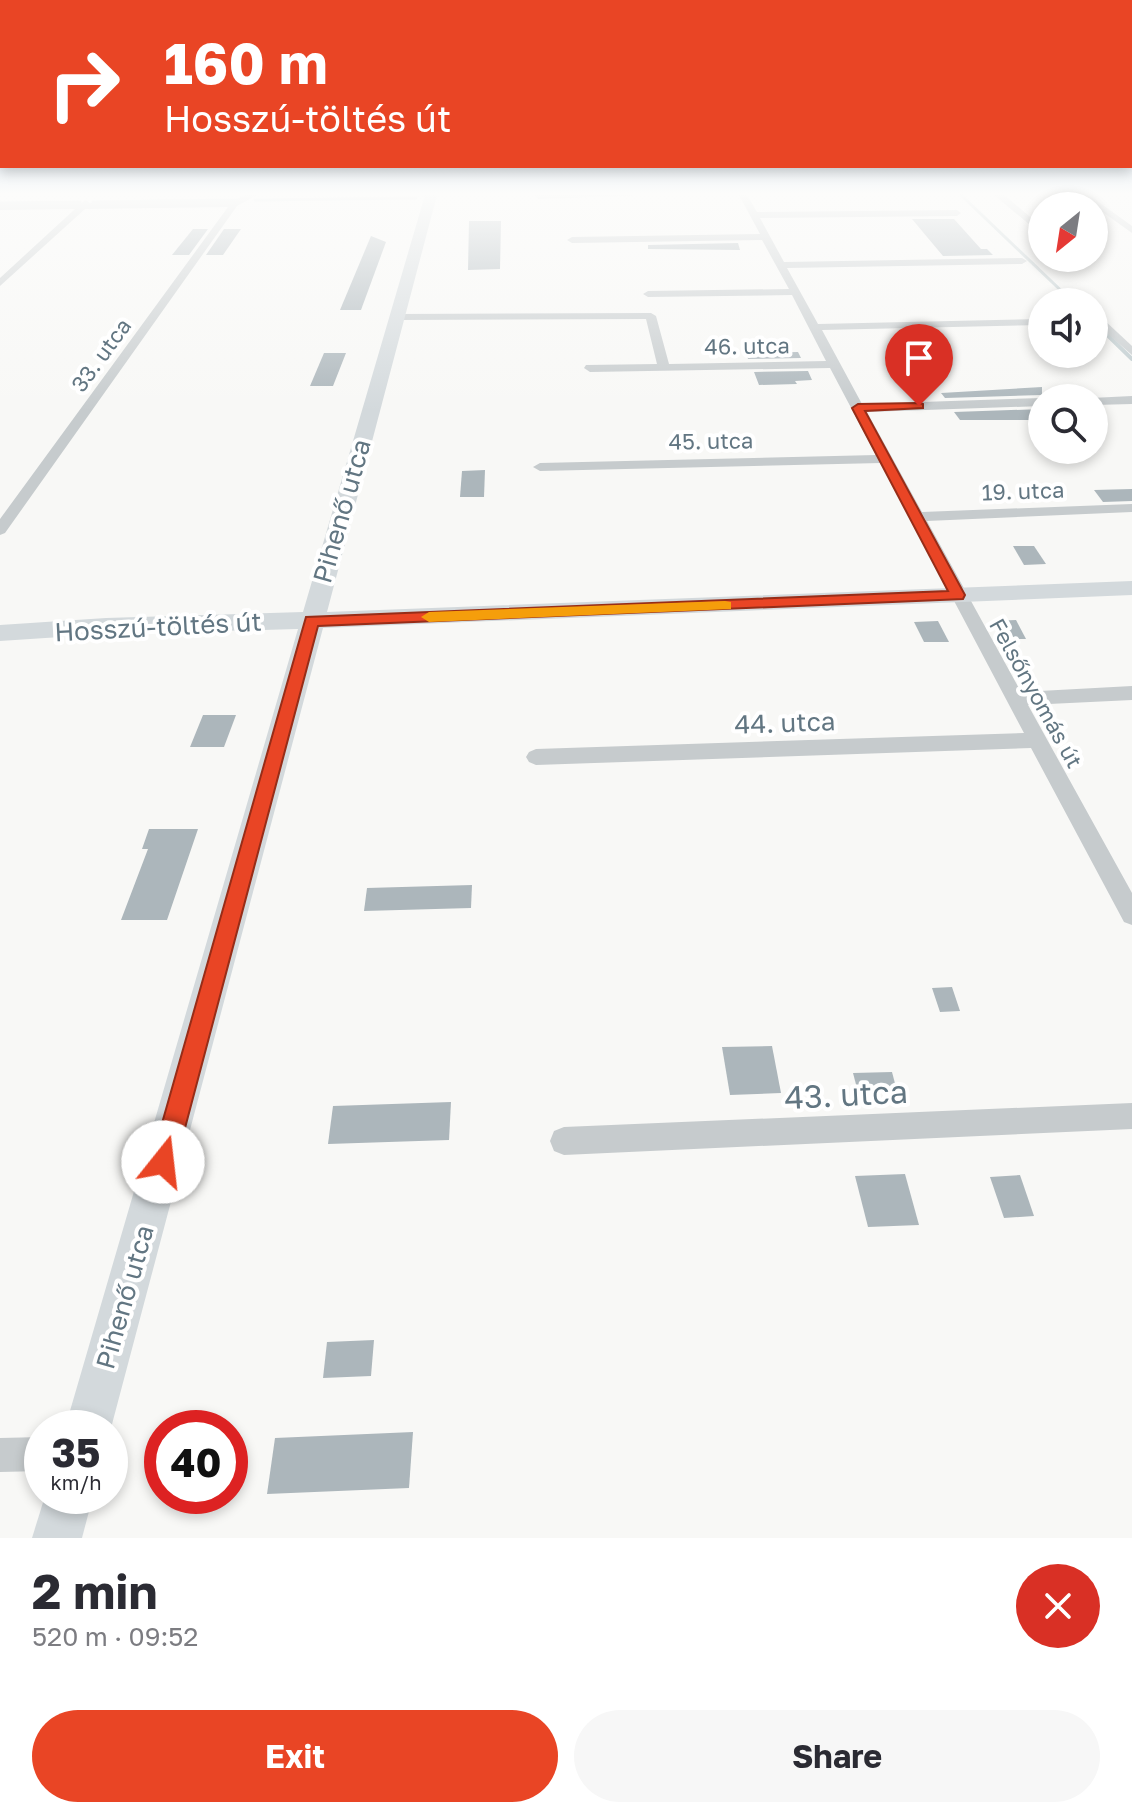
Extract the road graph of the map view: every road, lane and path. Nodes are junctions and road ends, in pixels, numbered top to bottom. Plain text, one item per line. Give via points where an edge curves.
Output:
1 (17, 267) edge
2 (189, 267) edge
3 (411, 267) edge
4 (781, 267) edge
5 (0, 283) edge
6 (793, 292) junction
7 (648, 294) dead end
8 (397, 317) junction
9 (1028, 322) edge
10 (813, 327) junction
11 (1108, 329) edge
12 (1132, 352) edge
13 (831, 364) junction
14 (590, 368) dead end
15 (664, 368) junction
16 (1132, 400) edge
17 (1108, 401) edge
18 (1028, 402) edge
19 (858, 408) junction
20 (883, 459) junction
21 (540, 467) dead end
22 (1132, 508) edge
23 (917, 517) junction
24 (0, 530) edge
25 (1132, 588) edge
26 (958, 595) junction
27 (311, 621) junction
28 (0, 633) edge
29 (1132, 693) edge
30 (1014, 699) junction
31 (1036, 740) junction
32 (536, 757) dead end
33 (1132, 915) edge
34 (1132, 1116) edge
35 (564, 1141) dead end
36 (93, 1410) edge
37 (24, 1454) edge
38 (0, 1455) edge
39 (64, 1514) edge
40 (57, 1538) edge

1 - 5 street
2 - 24 street, 33. utca
3 - 8 street, Pihenő utca
4 - 6 street, Felsőnyomás út
6 - 7 street
6 - 10 street, Felsőnyomás út
8 - 15 street via 651,316
8 - 27 street, Pihenő utca
9 - 10 street
10 - 13 street, Felsőnyomás út
11 - 12 street
13 - 15 street, 46. utca
13 - 19 street, Felsőnyomás út
14 - 15 street, 46. utca
16 - 17 street
18 - 19 street
19 - 20 street, Felsőnyomás út
20 - 21 street, 45. utca
20 - 23 street, Felsőnyomás út
22 - 23 street, 19. utca
23 - 26 street, Felsőnyomás út
25 - 26 street, Hosszú-töltés út
26 - 27 street, Hosszú-töltés út
26 - 30 street, Felsőnyomás út
27 - 28 street, Hosszú-töltés út
27 - 36 street, Pihenő utca
29 - 30 street
30 - 31 street, Felsőnyomás út
31 - 32 street, 44. utca
31 - 33 street, Felsőnyomás út
34 - 35 street, 43. utca
37 - 38 street
39 - 40 street

